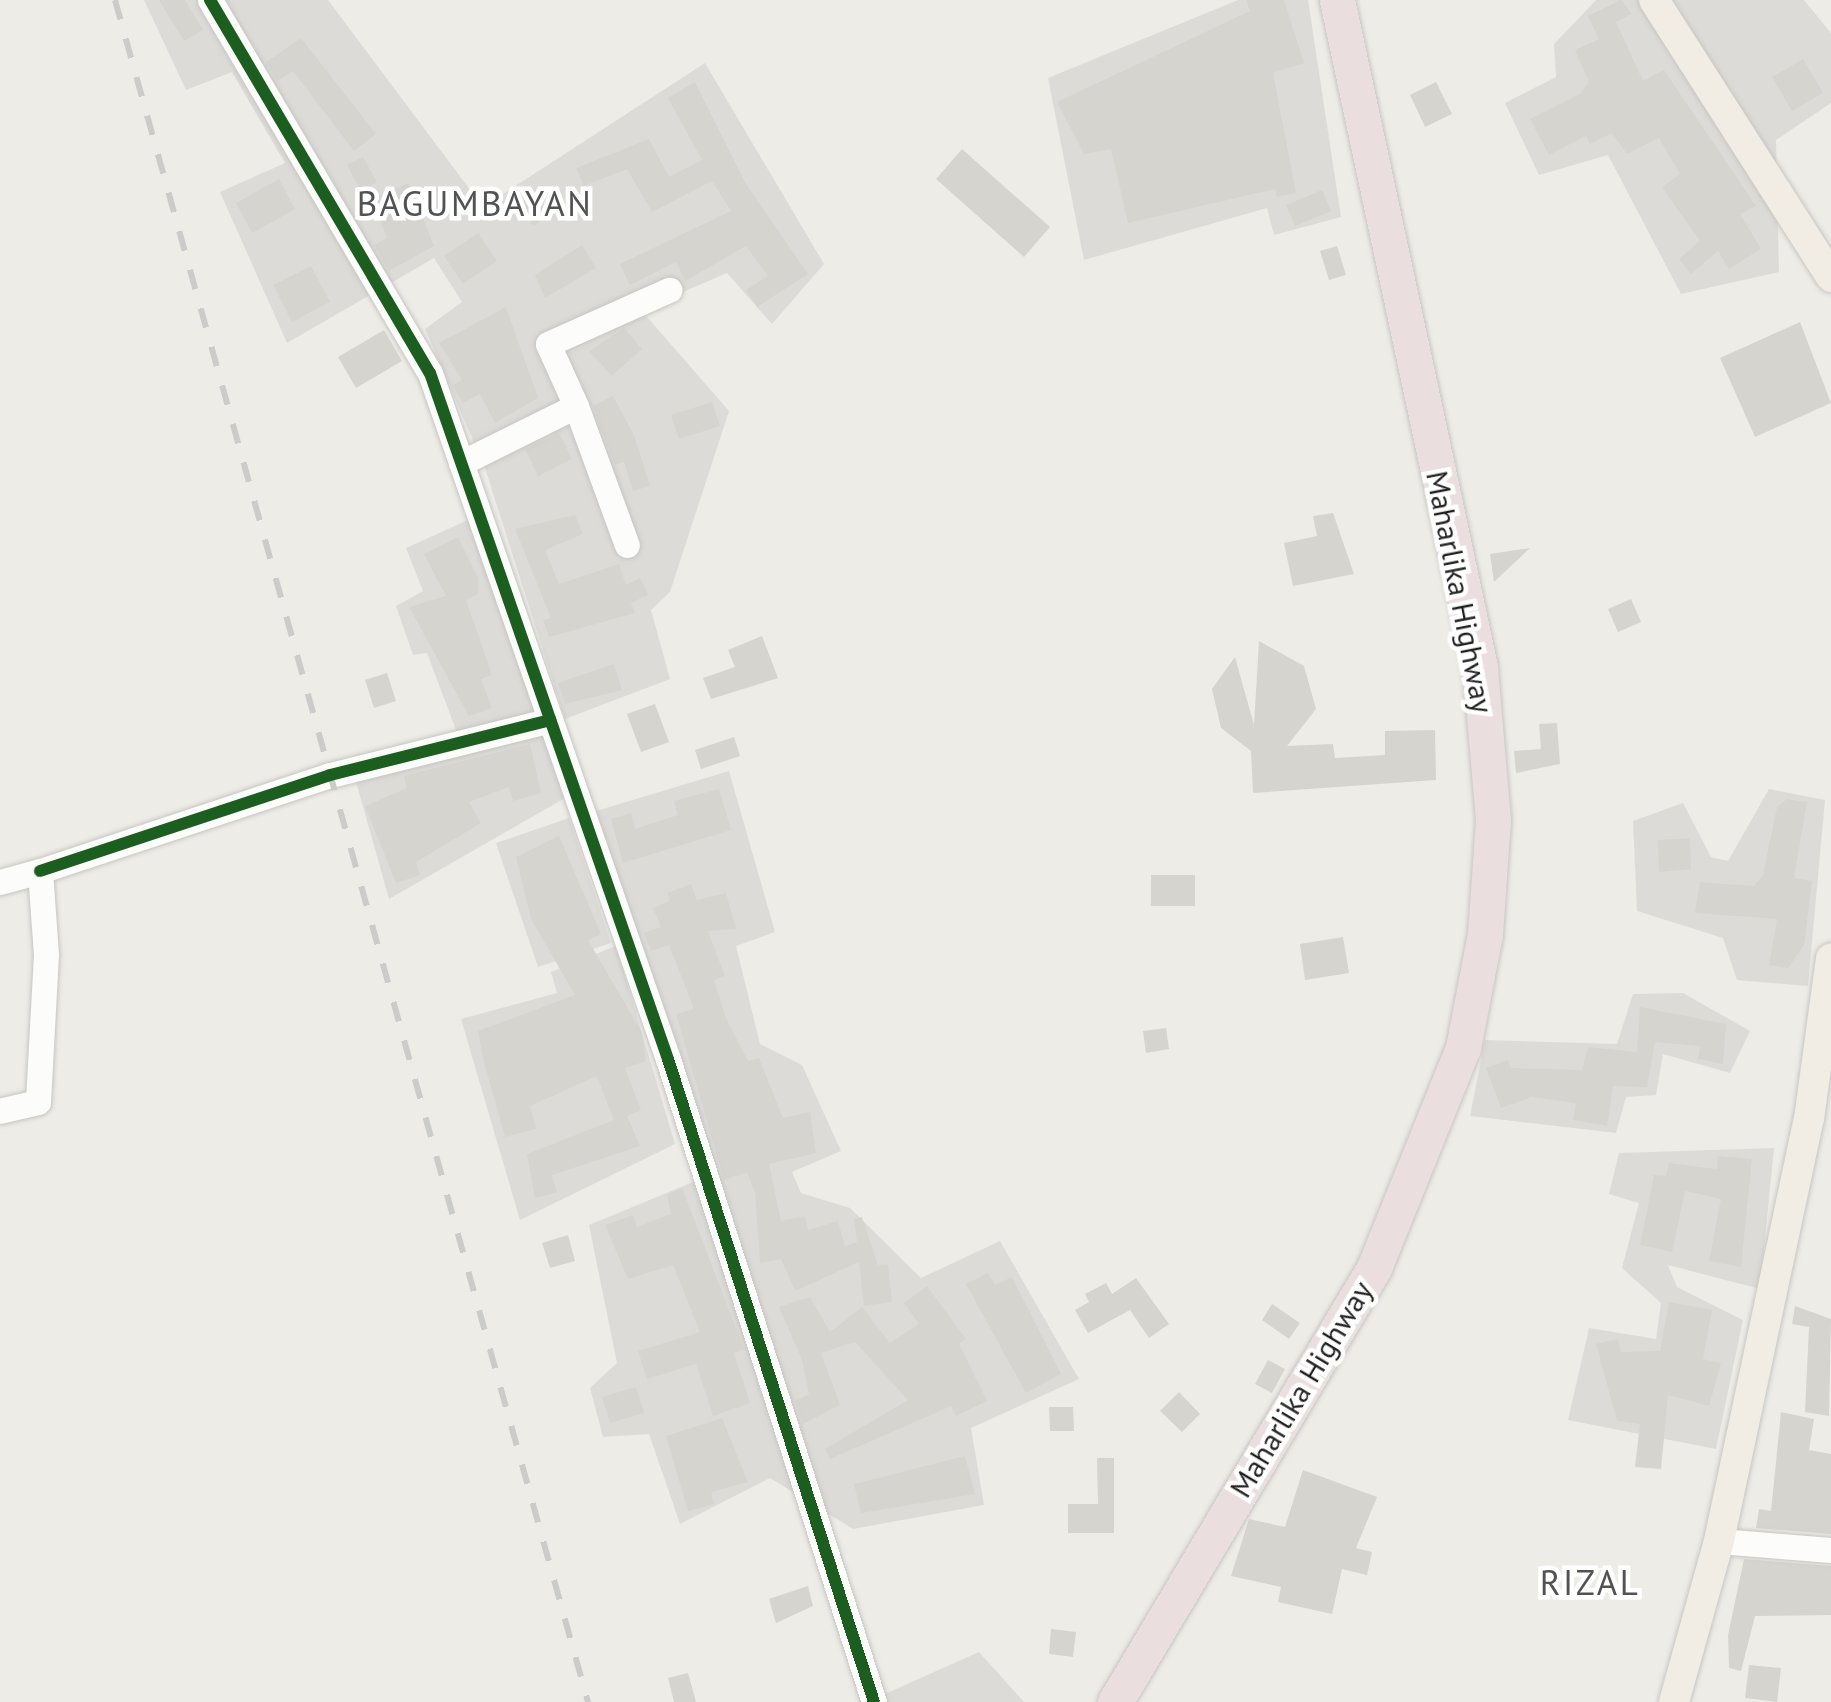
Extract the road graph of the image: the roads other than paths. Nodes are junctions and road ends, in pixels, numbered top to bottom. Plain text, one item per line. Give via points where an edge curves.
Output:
1 (210, 0) edge
2 (1337, 0) edge
3 (1654, 0) edge
4 (1831, 277) edge
5 (669, 290) dead end
6 (576, 406) junction
7 (461, 462) junction
8 (626, 545) dead end
9 (550, 720) junction
10 (40, 871) junction
11 (0, 882) edge
12 (1831, 958) edge
13 (0, 1111) edge
14 (1719, 1541) junction
15 (1831, 1550) edge
16 (874, 1702) edge
17 (1115, 1702) edge
18 (1674, 1702) edge

1 - 7 street via 430,373
2 - 17 highway, Maharlika Highway via 1480,667 1493,820 1486,934 1463,1048 1374,1268
3 - 4 main road
5 - 6 street via 548,344
6 - 7 street
6 - 8 street
7 - 9 street
9 - 10 street via 330,775
9 - 16 street
10 - 11 street
10 - 13 street via 38,1102
12 - 14 main road via 1808,1119
14 - 15 street
14 - 18 main road

